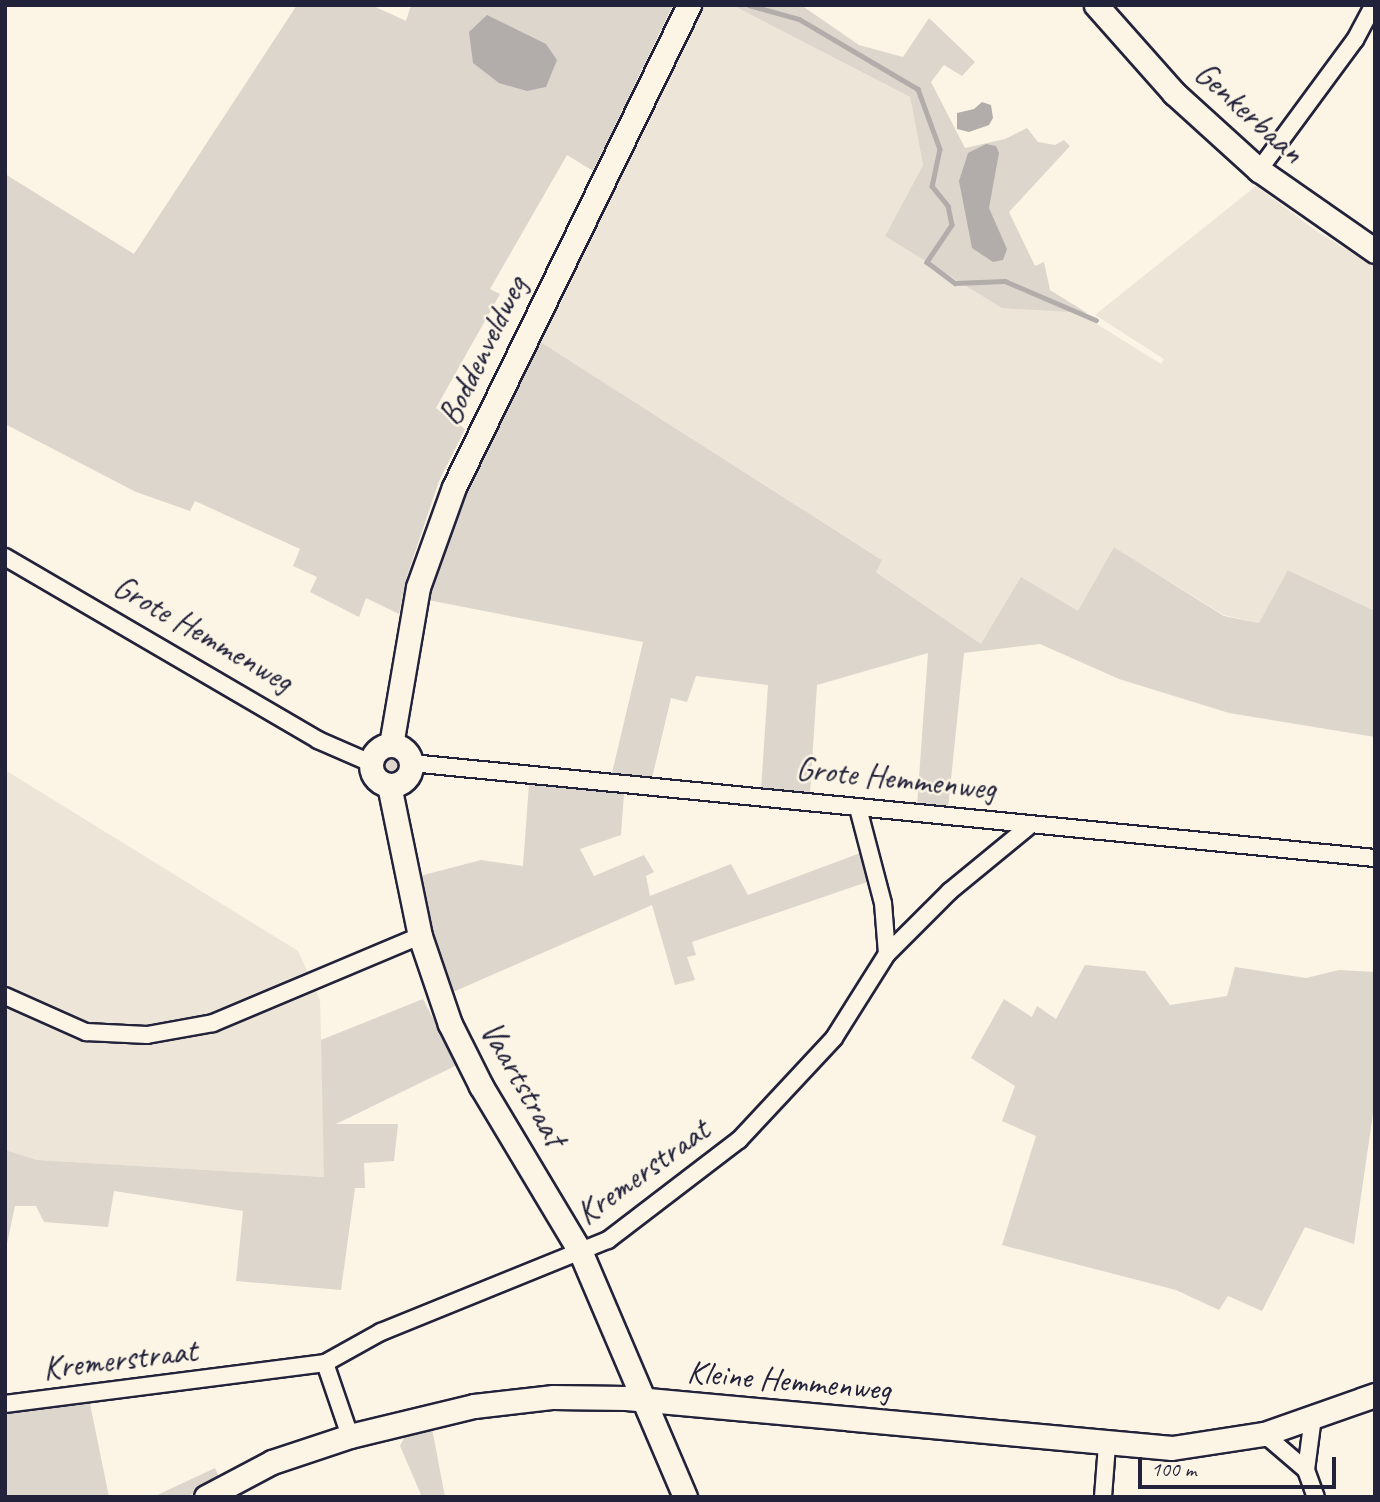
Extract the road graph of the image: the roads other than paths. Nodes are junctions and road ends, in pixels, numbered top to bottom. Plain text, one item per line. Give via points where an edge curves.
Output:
1 (689, 5) edge
2 (1096, 5) edge
3 (1374, 5) edge
4 (1259, 170) junction
5 (1375, 251) edge
6 (5, 557) edge
7 (391, 745) junction
8 (371, 763) junction
9 (411, 763) junction
10 (389, 785) junction
11 (858, 808) junction
12 (1028, 827) junction
13 (1375, 858) edge
14 (421, 936) junction
15 (887, 954) junction
16 (5, 996) edge
17 (581, 1253) junction
18 (325, 1363) junction
19 (1375, 1395) edge
20 (642, 1400) junction
21 (5, 1404) edge
22 (1313, 1417) junction
23 (1264, 1434) junction
24 (350, 1436) junction
25 (1107, 1445) junction
26 (1306, 1470) junction
27 (206, 1497) edge
28 (685, 1497) edge
29 (1103, 1497) edge
30 (1316, 1497) edge

1 - 7 street, Boddenveldweg via 454,487 418,587
2 - 4 street, Genkerbaan via 1174,93
3 - 4 street via 1355,40
4 - 5 street, Genkerbaan
6 - 8 street, Grote Hemmenweg via 318,740
7 - 8 street via 375,752
7 - 9 street via 406,752
8 - 10 street, Grote Hemmenweg via 373,775
9 - 10 street via 405,779
9 - 11 street, Grote Hemmenweg
10 - 14 street, Vaartstraat
11 - 12 street, Grote Hemmenweg
11 - 15 street via 883,903
12 - 13 street, Grote Hemmenweg
12 - 15 street, Kremerstraat via 1017,841 950,891
14 - 16 street via 213,1023 148,1035 86,1032
14 - 17 street, Vaartstraat via 450,1024 481,1086
15 - 17 street, Kremerstraat via 834,1038 739,1140 608,1240
17 - 18 street, Kremerstraat via 528,1269 381,1332
17 - 20 street, Vaartstraat
18 - 21 street, Kremerstraat
18 - 24 street
19 - 22 street, Kleine Hemmenweg
20 - 24 street, Kleine Hemmenweg via 553,1397 495,1403
20 - 25 street, Kleine Hemmenweg
20 - 28 street, Vaartstraat
22 - 23 street, Kleine Hemmenweg
22 - 26 street
23 - 25 street, Kleine Hemmenweg via 1172,1448
23 - 26 street
24 - 27 street, Kleine Hemmenweg via 272,1462
25 - 29 street
26 - 30 street

